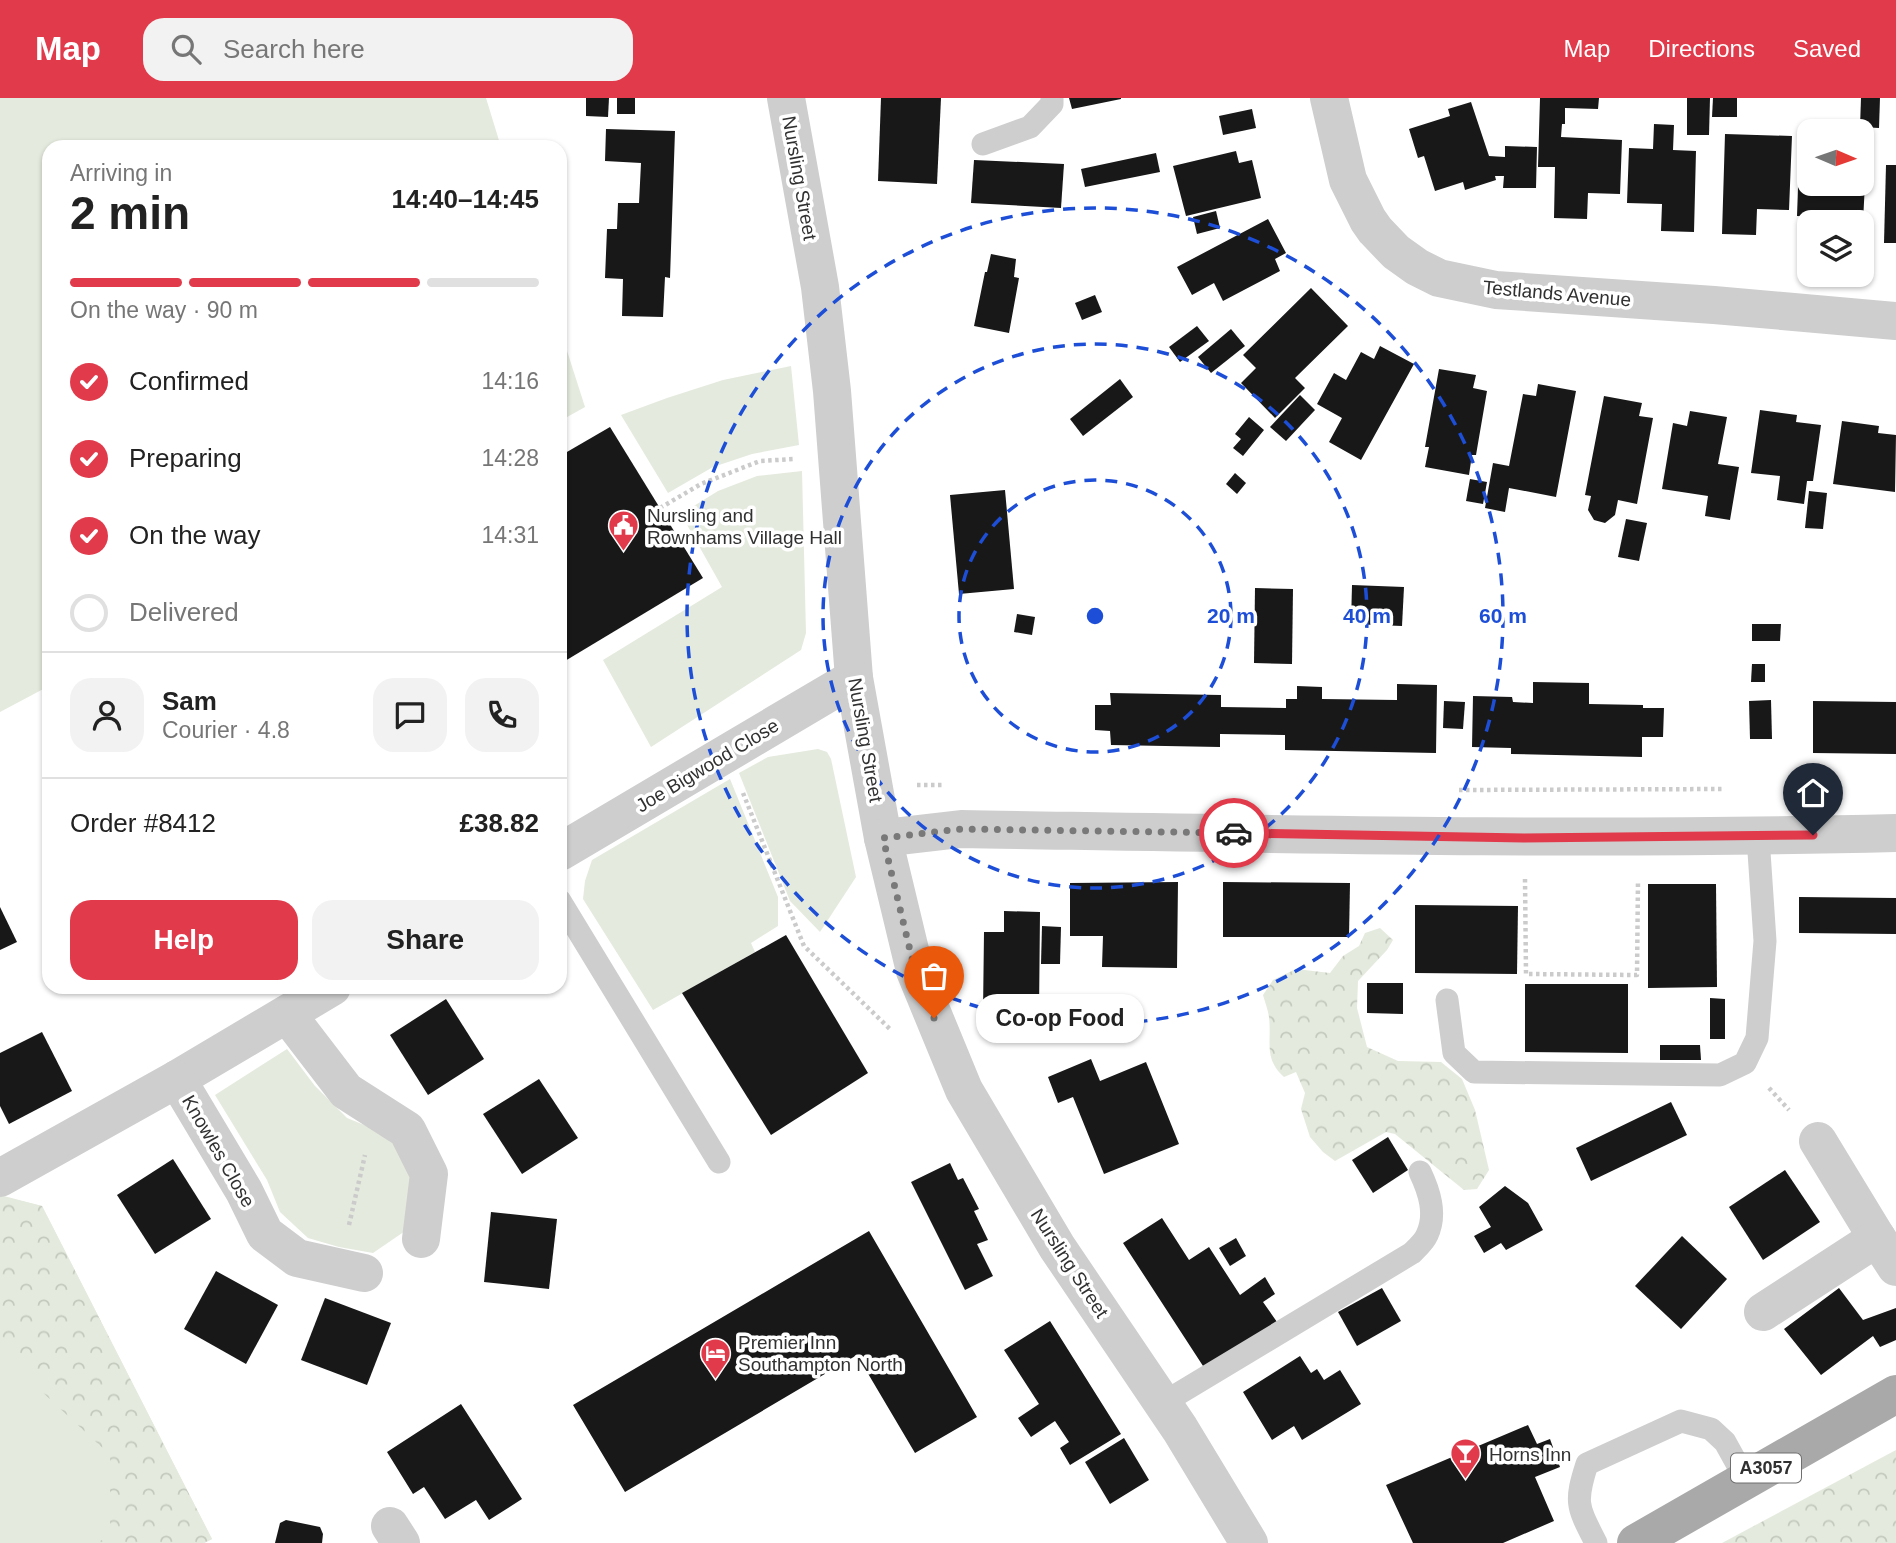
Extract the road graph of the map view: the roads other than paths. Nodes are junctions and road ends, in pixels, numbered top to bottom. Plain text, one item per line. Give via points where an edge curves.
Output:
1 (786, 98) edge
2 (1052, 98) edge
3 (1329, 98) edge
4 (983, 144) dead end
5 (1896, 321) edge
6 (854, 678) junction
7 (1896, 833) edge
8 (1758, 837) junction
9 (883, 838) junction
10 (567, 848) edge
11 (567, 912) edge
12 (320, 994) edge
13 (1447, 1000) dead end
14 (287, 1014) junction
15 (177, 1079) junction
16 (1818, 1141) road end
17 (719, 1162) dead end
18 (1420, 1172) dead end
19 (0, 1178) edge
20 (421, 1239) dead end
21 (1886, 1253) edge
22 (351, 1270) road end
23 (1763, 1312) dead end
24 (1896, 1394) edge
25 (1163, 1404) junction
26 (1746, 1480) junction
27 (1249, 1543) edge
28 (1596, 1543) edge
29 (1636, 1543) edge

1 - 6 street, Nursling Street via 820,287
2 - 4 lane via 1052,104 1030,127
3 - 5 street, Testlands Avenue via 1348,180 1368,220 1396,252 1439,278 1496,290
6 - 9 street, Nursling Street
6 - 10 street, Joe Bigwood Close
7 - 8 street
8 - 9 street via 961,829
8 - 13 lane via 1765,941 1757,1038 1745,1063 1720,1075 1474,1072 1454,1053
9 - 25 street, Nursling Street via 915,971 964,1090 1057,1247
11 - 17 lane
12 - 14 street
14 - 15 street
14 - 20 street via 346,1091 407,1130 429,1174
15 - 19 street, Knowles Close
15 - 22 street, Knowles Close via 265,1234 298,1258
16 - 21 street
18 - 25 lane via 1432,1220 1427,1237 1412,1254
21 - 23 street
24 - 26 main road, A3057
25 - 27 street, Nursling Street
26 - 28 lane via 1725,1442 1711,1429 1681,1421 1587,1464 1579,1488 1579,1508
26 - 29 main road, A3057

